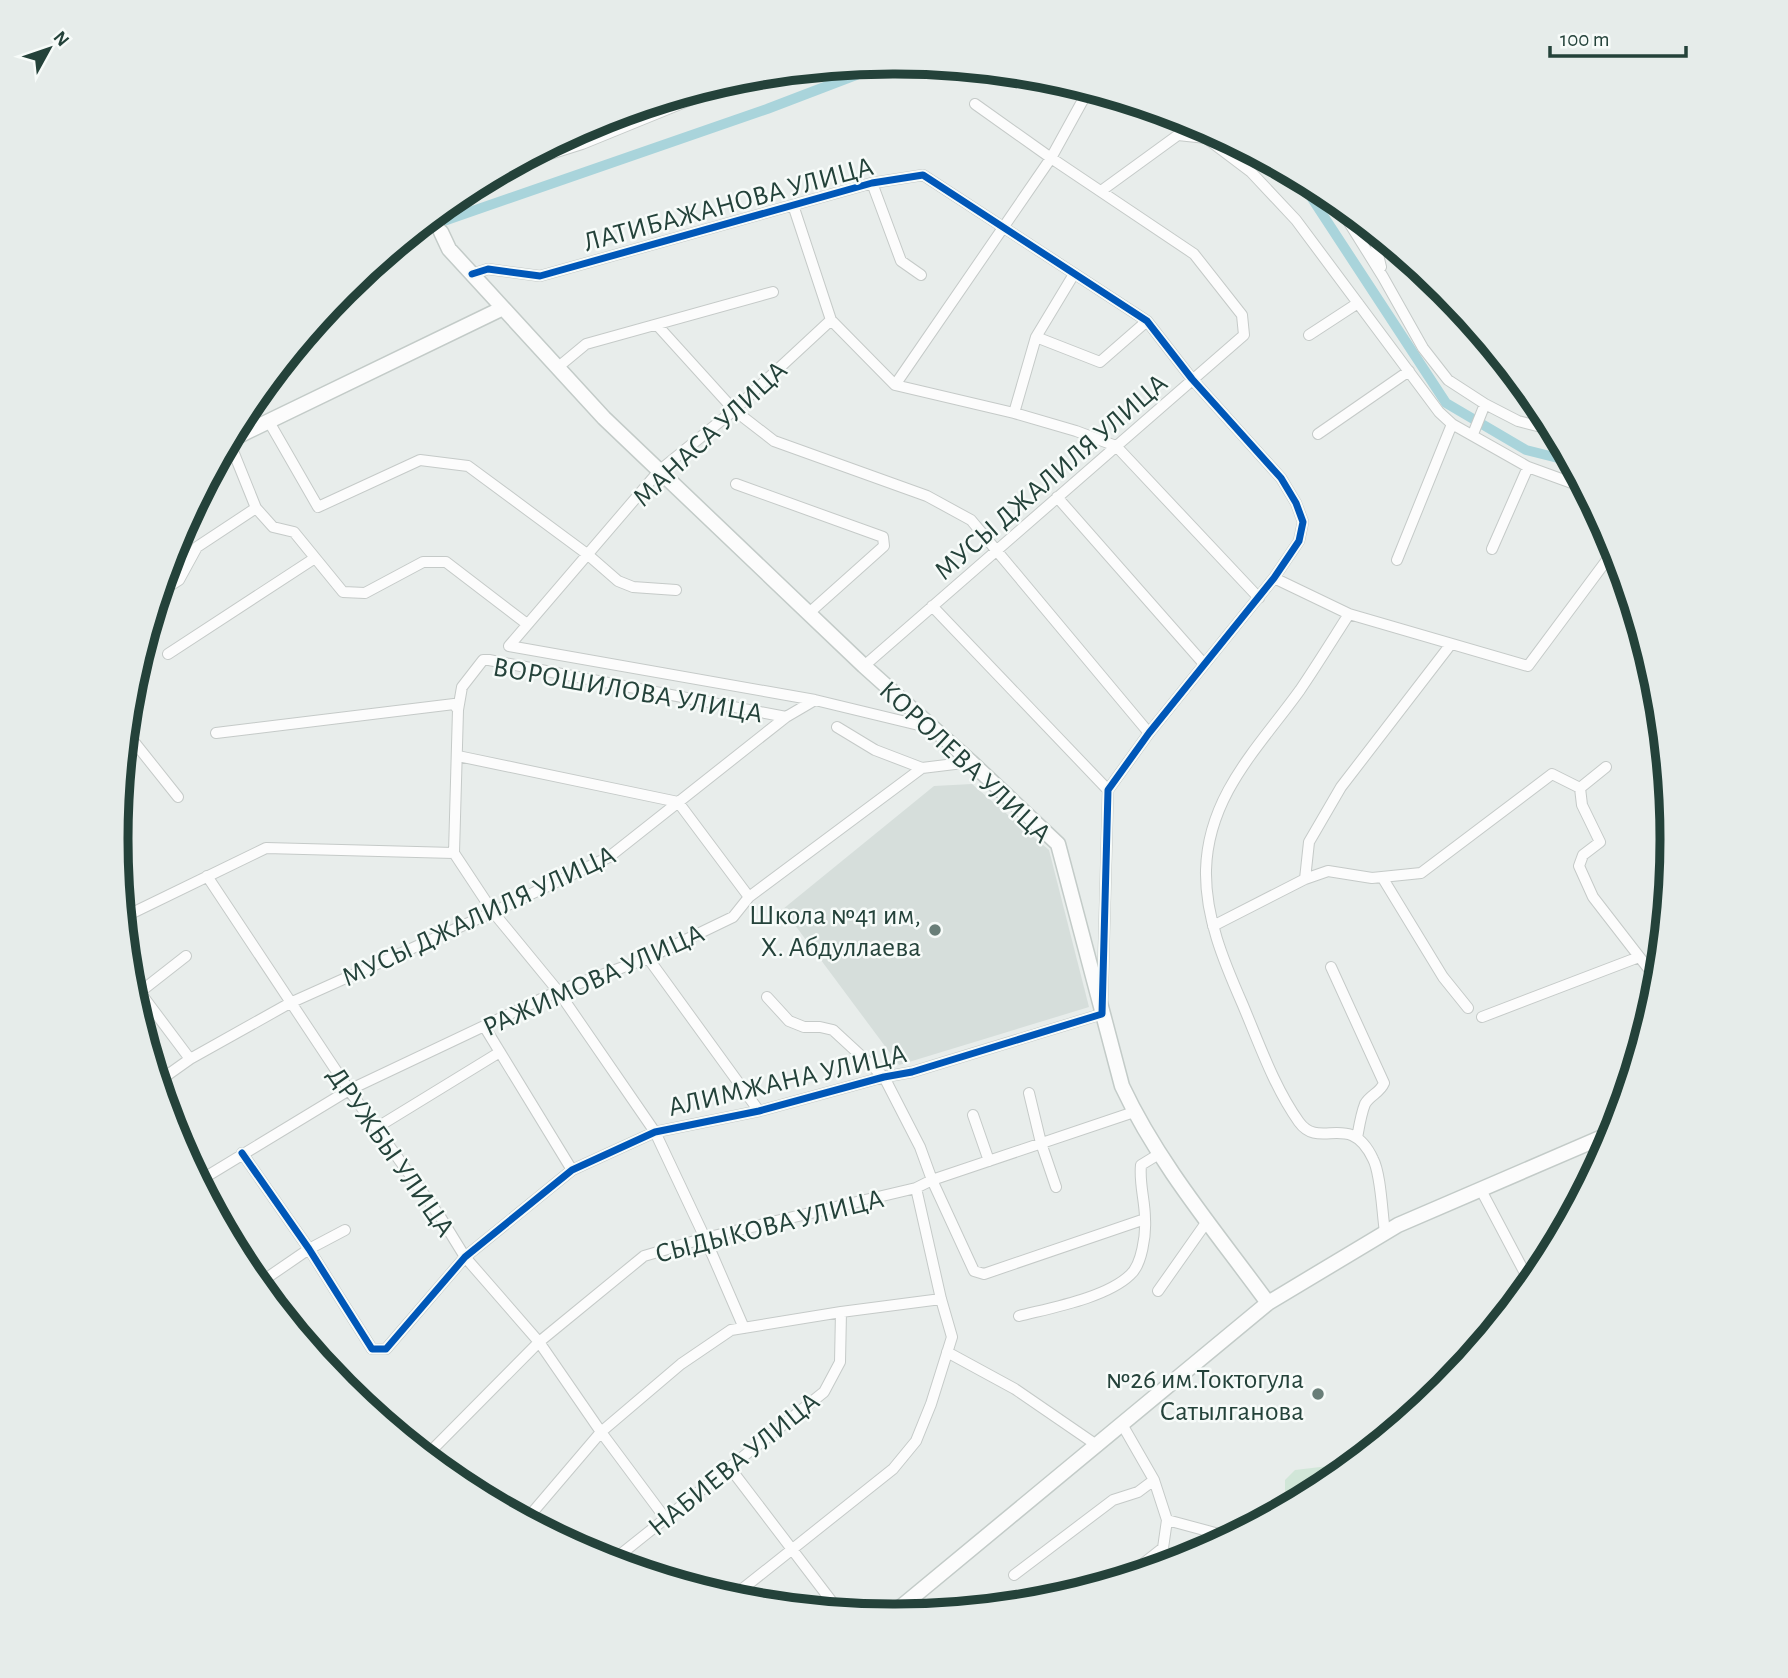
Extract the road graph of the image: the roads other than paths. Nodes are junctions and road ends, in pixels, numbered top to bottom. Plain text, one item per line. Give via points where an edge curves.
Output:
1 (1084, 98) edge
2 (975, 104) dead end
3 (673, 107) edge
4 (1199, 137) edge
5 (1213, 143) edge
6 (553, 153) edge
7 (1051, 158) junction
8 (872, 183) junction
9 (1101, 191) junction
10 (793, 205) junction
11 (439, 225) edge
12 (1351, 226) edge
13 (1004, 227) junction
14 (441, 232) joint
15 (1375, 244) edge
16 (472, 274) junction
17 (1074, 274) junction
18 (921, 275) dead end
19 (1383, 277) junction
20 (772, 292) dead end
21 (1358, 303) junction
22 (503, 308) junction
23 (831, 320) junction
24 (1147, 321) junction
25 (657, 325) junction
26 (1309, 335) dead end
27 (1036, 337) junction
28 (557, 368) junction
29 (1409, 371) junction
30 (1192, 379) junction
31 (895, 385) junction
32 (1485, 404) junction
33 (734, 410) junction
34 (1014, 414) junction
35 (268, 420) junction
36 (1452, 424) junction
37 (1538, 426) edge
38 (247, 431) edge
39 (1472, 433) junction
40 (1318, 434) dead end
41 (1116, 446) junction
42 (233, 452) edge
43 (1528, 467) junction
44 (659, 471) junction
45 (1572, 483) edge
46 (736, 484) dead end
47 (1056, 498) junction
48 (256, 508) junction
49 (1492, 549) dead end
50 (995, 551) junction
51 (587, 554) junction
52 (315, 558) junction
53 (1397, 560) dead end
54 (1607, 560) edge
55 (1274, 578) junction
56 (172, 584) edge
57 (676, 590) dead end
58 (1259, 598) junction
59 (932, 606) junction
60 (809, 613) junction
61 (1349, 614) junction
62 (527, 624) junction
63 (1451, 644) junction
64 (509, 646) joint
65 (167, 654) dead end
66 (1204, 664) junction
67 (864, 666) junction
68 (815, 700) junction
69 (458, 710) junction
70 (786, 717) junction
71 (836, 727) dead end
72 (932, 729) junction
73 (216, 733) dead end
74 (1149, 733) junction
75 (135, 743) edge
76 (458, 756) junction
77 (971, 762) junction
78 (1606, 767) dead end
79 (922, 768) junction
80 (1580, 789) junction
81 (1108, 790) junction
82 (178, 797) dead end
83 (678, 802) junction
84 (454, 853) junction
85 (207, 876) junction
86 (1382, 877) junction
87 (1305, 879) junction
88 (749, 897) junction
89 (132, 912) edge
90 (493, 912) junction
91 (1213, 926) junction
92 (186, 956) dead end
93 (1639, 957) junction
94 (648, 958) junction
95 (1331, 967) dead end
96 (1648, 969) edge
97 (143, 989) edge
98 (558, 991) junction
99 (767, 997) dead end
100 (146, 1000) edge
101 (290, 1003) junction
102 (1468, 1008) dead end
103 (1102, 1014) junction
104 (1482, 1017) dead end
105 (484, 1026) junction
106 (500, 1052) junction
107 (190, 1059) junction
108 (166, 1076) edge
109 (884, 1077) junction
110 (349, 1090) junction
111 (1029, 1093) dead end
112 (759, 1111) junction
113 (1135, 1112) junction
114 (973, 1115) dead end
115 (376, 1128) junction
116 (655, 1132) junction
117 (1357, 1138) junction
118 (1598, 1139) edge
119 (1041, 1143) junction
120 (242, 1153) junction
121 (1160, 1154) junction
122 (989, 1161) junction
123 (572, 1170) junction
124 (206, 1176) edge
125 (932, 1180) junction
126 (1056, 1187) dead end
127 (916, 1188) junction
128 (1481, 1190) junction
129 (1145, 1219) junction
130 (1208, 1220) junction
131 (345, 1230) dead end
132 (1385, 1232) junction
133 (705, 1238) junction
134 (309, 1250) junction
135 (466, 1257) junction
136 (1524, 1272) edge
137 (268, 1278) edge
138 (1158, 1291) dead end
139 (941, 1299) junction
140 (1269, 1303) junction
141 (841, 1312) junction
142 (1018, 1316) dead end
143 (744, 1328) junction
144 (539, 1342) junction
145 (947, 1352) junction
146 (1123, 1426) junction
147 (601, 1432) junction
148 (1098, 1446) junction
149 (433, 1449) edge
150 (730, 1468) junction
151 (1154, 1480) junction
152 (532, 1513) edge
153 (665, 1518) junction
154 (1167, 1520) junction
155 (1216, 1533) edge
156 (1163, 1548) junction
157 (792, 1550) junction
158 (621, 1554) edge
159 (1166, 1554) edge
160 (1145, 1562) edge
161 (1014, 1575) dead end
162 (742, 1589) edge
163 (832, 1602) edge
164 (906, 1604) edge

1 - 7 street
2 - 7 street, МУСЫ ДЖАЛИЛЯ УЛИЦА
3 - 6 street
4 - 9 street via 1178,135
5 - 21 street via 1251,172 1296,220
7 - 9 street, МУСЫ ДЖАЛИЛЯ УЛИЦА
7 - 13 street
8 - 10 street, ЛАТИБАЖАНОВА УЛИЦА
8 - 13 street, ЛАТИБАЖАНОВА УЛИЦА via 923,174
8 - 18 street via 901,261
9 - 30 street, МУСЫ ДЖАЛИЛЯ УЛИЦА via 1194,254 1242,315 1244,335
10 - 16 street, ЛАТИБАЖАНОВА УЛИЦА via 540,276 488,269
10 - 23 street
11 - 14 street
12 - 19 street
13 - 17 street, ЛАТИБАЖАНОВА УЛИЦА
13 - 31 street
14 - 16 street, КОРОЛЕВА УЛИЦА via 449,249
15 - 19 street
16 - 22 street, КОРОЛЕВА УЛИЦА
17 - 24 street, ЛАТИБАЖАНОВА УЛИЦА
17 - 27 street
19 - 32 street via 1423,348 1448,380
20 - 25 street
21 - 26 street
21 - 29 street
22 - 28 street, КОРОЛЕВА УЛИЦА
22 - 35 street
23 - 31 street
23 - 33 street, МАНАСА УЛИЦА
24 - 27 street via 1100,362
24 - 30 street, ЛАТИБАЖАНОВА УЛИЦА
25 - 28 street via 586,344
25 - 33 street
27 - 34 street
28 - 44 street, КОРОЛЕВА УЛИЦА
29 - 36 street
29 - 40 street
30 - 41 street, МУСЫ ДЖАЛИЛЯ УЛИЦА
30 - 55 street, ЛАТИБАЖАНОВА УЛИЦА via 1281,478 1296,503 1303,522 1299,541
31 - 34 street
32 - 37 street
32 - 39 street
33 - 44 street, МАНАСА УЛИЦА
33 - 50 street via 774,441 927,496 971,520
34 - 41 street
35 - 38 street
35 - 51 street via 318,507 420,460 468,466
36 - 39 street
36 - 53 street
39 - 43 street
41 - 47 street, МУСЫ ДЖАЛИЛЯ УЛИЦА
41 - 58 street
42 - 48 street, ВОРОШИЛОВА УЛИЦА
43 - 45 street
43 - 49 street
44 - 51 street, МАНАСА УЛИЦА
44 - 60 street, КОРОЛЕВА УЛИЦА
46 - 60 street via 883,537 884,545
47 - 50 street, МУСЫ ДЖАЛИЛЯ УЛИЦА
47 - 66 street
48 - 52 street, ВОРОШИЛОВА УЛИЦА via 273,527 293,532
48 - 56 street via 197,547
50 - 59 street, МУСЫ ДЖАЛИЛЯ УЛИЦА
50 - 74 street
51 - 57 street via 618,581 633,587
51 - 62 street, МАНАСА УЛИЦА
52 - 62 street, ВОРОШИЛОВА УЛИЦА via 343,592 365,593 423,562 446,562
52 - 65 street
54 - 63 street via 1528,666
55 - 58 street, ЛАТИБАЖАНОВА УЛИЦА
55 - 61 street
58 - 66 street, ЛАТИБАЖАНОВА УЛИЦА
59 - 67 street, МУСЫ ДЖАЛИЛЯ УЛИЦА
59 - 81 street
60 - 67 street, КОРОЛЕВА УЛИЦА
61 - 63 street
61 - 91 street via 1234,777 1212,830 1206,871
62 - 64 street, МАНАСА УЛИЦА
63 - 87 street via 1340,787 1309,842
64 - 68 street, ВОРОШИЛОВА УЛИЦА
66 - 74 street, ЛАТИБАЖАНОВА УЛИЦА
67 - 72 street, КОРОЛЕВА УЛИЦА
68 - 70 street, МУСЫ ДЖАЛИЛЯ УЛИЦА
68 - 72 street, ВОРОШИЛОВА УЛИЦА
69 - 70 street, ВОРОШИЛОВА УЛИЦА via 462,687 482,660 489,660
69 - 73 street via 454,704
69 - 76 street
70 - 83 street, МУСЫ ДЖАЛИЛЯ УЛИЦА
71 - 79 street via 876,750
72 - 77 street, КОРОЛЕВА УЛИЦА
74 - 81 street, ЛАТИБАЖАНОВА УЛИЦА
75 - 82 street
76 - 83 street
76 - 84 street
77 - 79 street, РАЖИМОВА УЛИЦА
77 - 103 street, КОРОЛЕВА УЛИЦА via 1058,844
78 - 80 street
79 - 88 street, РАЖИМОВА УЛИЦА
80 - 86 street via 1552,774 1420,873
80 - 93 street via 1582,805 1600,842 1583,855 1579,866 1593,897
81 - 103 street
83 - 88 street
83 - 90 street, МУСЫ ДЖАЛИЛЯ УЛИЦА via 609,857
84 - 85 street via 266,848
84 - 90 street
85 - 89 street
85 - 101 street, ДРУЖБЫ УЛИЦА
86 - 87 street via 1328,871
86 - 102 street via 1443,977
87 - 91 street
88 - 94 street, РАЖИМОВА УЛИЦА via 733,917
90 - 98 street
90 - 101 street, МУСЫ ДЖАЛИЛЯ УЛИЦА
91 - 117 street via 1285,1102 1304,1129 1318,1135 1344,1131
92 - 97 street
93 - 96 street
93 - 104 street
94 - 98 street, РАЖИМОВА УЛИЦА
94 - 112 street
95 - 117 street via 1384,1083 1365,1105
98 - 105 street, РАЖИМОВА УЛИЦА
98 - 116 street
99 - 109 street via 789,1021 833,1030
100 - 107 street
101 - 107 street, МУСЫ ДЖАЛИЛЯ УЛИЦА
101 - 110 street, ДРУЖБЫ УЛИЦА
103 - 109 street, АЛИМЖАНА УЛИЦА
103 - 113 street, КОРОЛЕВА УЛИЦА via 1122,1086
105 - 106 street
105 - 110 street, РАЖИМОВА УЛИЦА
106 - 115 street
106 - 123 street
107 - 108 street, МУСЫ ДЖАЛИЛЯ УЛИЦА
109 - 112 street, АЛИМЖАНА УЛИЦА
109 - 125 street
110 - 115 street, ДРУЖБЫ УЛИЦА
110 - 120 street, РАЖИМОВА УЛИЦА
111 - 119 street
112 - 116 street, АЛИМЖАНА УЛИЦА
113 - 119 street, СЫДЫКОВА УЛИЦА
113 - 121 street, КОРОЛЕВА УЛИЦА
114 - 122 street
115 - 135 street, ДРУЖБЫ УЛИЦА
116 - 123 street, АЛИМЖАНА УЛИЦА
116 - 133 street
117 - 132 street via 1374,1161
118 - 128 street
119 - 122 street, СЫДЫКОВА УЛИЦА
119 - 126 street
120 - 124 street, РАЖИМОВА УЛИЦА
120 - 134 street
121 - 129 street via 1141,1165
121 - 130 street, КОРОЛЕВА УЛИЦА
122 - 125 street, СЫДЫКОВА УЛИЦА
123 - 135 street, АЛИМЖАНА УЛИЦА
125 - 127 street, СЫДЫКОВА УЛИЦА
125 - 129 street via 974,1271 984,1274
127 - 133 street, СЫДЫКОВА УЛИЦА
127 - 139 street
128 - 132 street
128 - 136 street
129 - 142 street via 1143,1249 1131,1275 1094,1296
130 - 138 street
130 - 140 street, КОРОЛЕВА УЛИЦА
131 - 134 street
132 - 140 street
133 - 143 street
133 - 144 street, СЫДЫКОВА УЛИЦА via 644,1256
134 - 135 street, АЛИМЖАНА УЛИЦА via 372,1349 386,1349
134 - 137 street
135 - 144 street, ДРУЖБЫ УЛИЦА
139 - 141 street
139 - 145 street via 952,1337
140 - 146 street
141 - 143 street
141 - 150 street, НАБИЕВА УЛИЦА via 840,1362 824,1392
143 - 147 street via 731,1330 681,1364
144 - 147 street, ДРУЖБЫ УЛИЦА
144 - 149 street, СЫДЫКОВА УЛИЦА
145 - 148 street via 1015,1389
145 - 157 street via 916,1441 893,1469
146 - 148 street
146 - 151 street
147 - 152 street
147 - 153 street, ДРУЖБЫ УЛИЦА
148 - 164 street
150 - 153 street, НАБИЕВА УЛИЦА
150 - 157 street
151 - 154 street
151 - 161 street via 1138,1492 1113,1500
153 - 158 street, НАБИЕВА УЛИЦА
154 - 155 street
154 - 156 street
156 - 159 street
156 - 160 street
157 - 162 street
157 - 163 street

